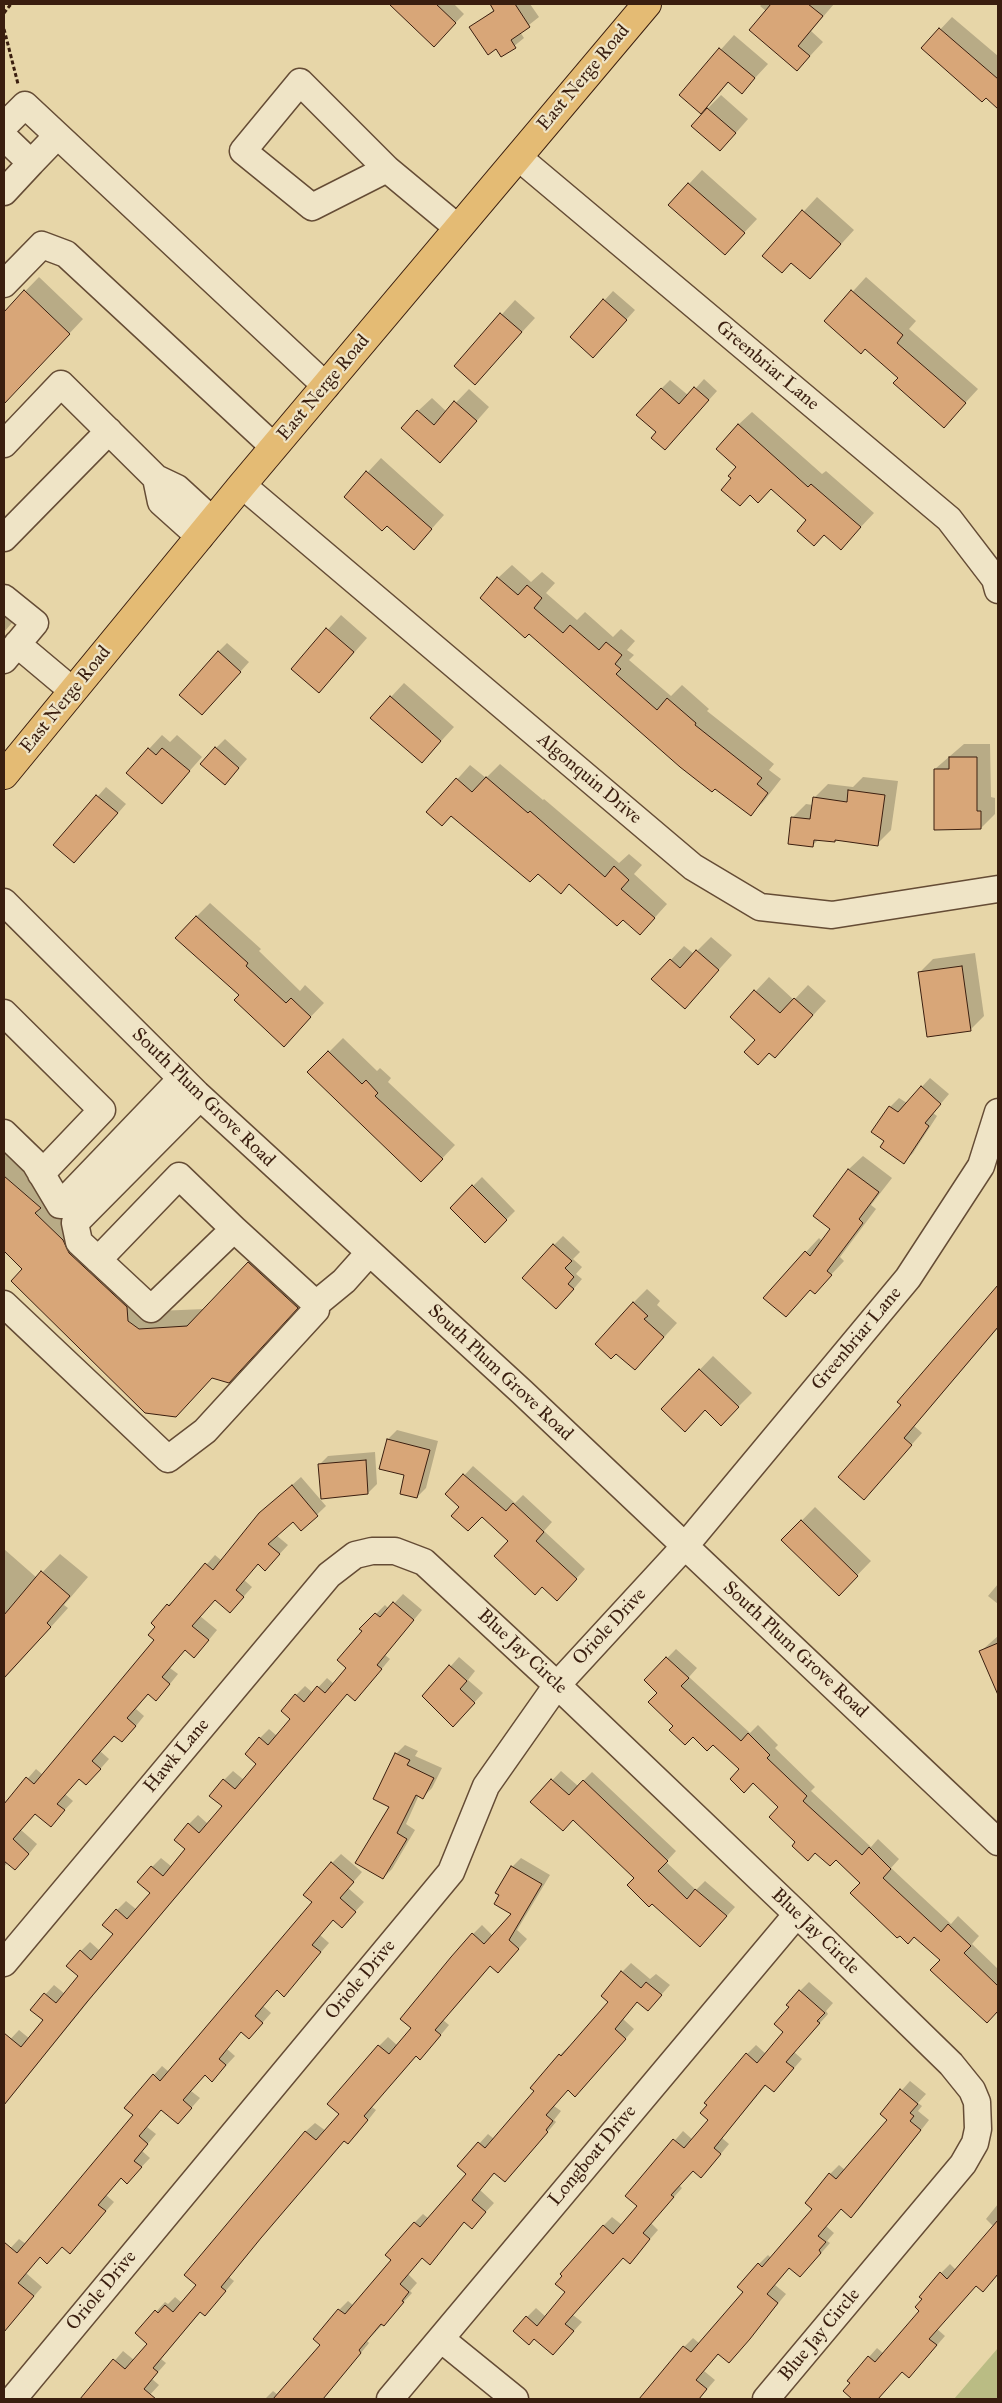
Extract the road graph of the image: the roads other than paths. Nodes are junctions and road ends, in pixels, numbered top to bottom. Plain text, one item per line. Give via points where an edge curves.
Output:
1 (647, 4) edge
2 (4, 126) edge
3 (57, 136) junction
4 (4, 137) edge
5 (518, 157) junction
6 (31, 164) junction
7 (386, 169) junction
8 (4, 192) edge
9 (458, 228) junction
10 (4, 284) edge
11 (326, 386) junction
12 (109, 431) junction
13 (4, 444) edge
14 (274, 447) junction
15 (242, 485) junction
16 (206, 529) junction
17 (4, 538) edge
18 (998, 590) edge
19 (4, 598) edge
20 (11, 652) edge
21 (73, 691) junction
22 (4, 776) edge
23 (998, 889) edge
24 (4, 902) edge
25 (4, 1013) edge
26 (181, 1078) junction
27 (200, 1097) junction
28 (998, 1112) edge
29 (4, 1133) edge
30 (41, 1174) junction
31 (234, 1229) junction
32 (369, 1253) junction
33 (98, 1260) junction
34 (4, 1304) edge
35 (316, 1304) junction
36 (685, 1546) junction
37 (356, 1555) joint
38 (557, 1684) junction
39 (998, 1842) edge
40 (797, 1914) junction
41 (4, 1963) edge
42 (440, 2339) junction
43 (13, 2399) edge
44 (390, 2399) edge
45 (515, 2399) edge
46 (766, 2399) edge

1 - 5 main road, East Nerge Road
2 - 3 street via 24,104
3 - 6 street
3 - 11 street
4 - 6 street
5 - 9 main road, East Nerge Road
5 - 18 street, Greenbriar Lane via 950,519 995,579
6 - 8 street
7 - 7 street via 300,82 243,151 312,208
7 - 9 street
9 - 11 main road, East Nerge Road
10 - 14 street via 42,245 66,254
11 - 14 main road, East Nerge Road
12 - 13 street via 61,384
12 - 16 street via 156,478 177,488
12 - 17 street
14 - 15 main road, East Nerge Road
15 - 16 main road, East Nerge Road
15 - 23 street, Algonquin Drive via 693,866 760,907 832,916
16 - 21 main road, East Nerge Road
19 - 20 street via 35,623
20 - 21 street
21 - 22 main road, East Nerge Road
24 - 26 street, South Plum Grove Road
25 - 30 street via 102,1110
26 - 27 street, South Plum Grove Road
26 - 30 street via 60,1205
27 - 32 street, South Plum Grove Road
27 - 33 street via 75,1224 79,1242
28 - 36 street, Greenbriar Lane via 980,1166 908,1278
29 - 30 street via 35,1163
31 - 33 street via 151,1309
31 - 33 street via 179,1176
31 - 35 street
32 - 35 street via 344,1281
32 - 36 street, South Plum Grove Road
34 - 35 street via 168,1459 205,1430 316,1310
36 - 38 street, Oriole Drive
36 - 39 street, South Plum Grove Road
37 - 38 street, Blue Jay Circle via 395,1551 424,1562
37 - 41 street, Hawk Lane via 329,1575
38 - 40 street, Blue Jay Circle
38 - 43 street, Oriole Drive via 486,1786 451,1872
40 - 42 street, Longboat Drive
40 - 46 street, Blue Jay Circle via 964,2078 976,2102 978,2129 975,2143 963,2164
42 - 44 street, Longboat Drive
42 - 45 street

